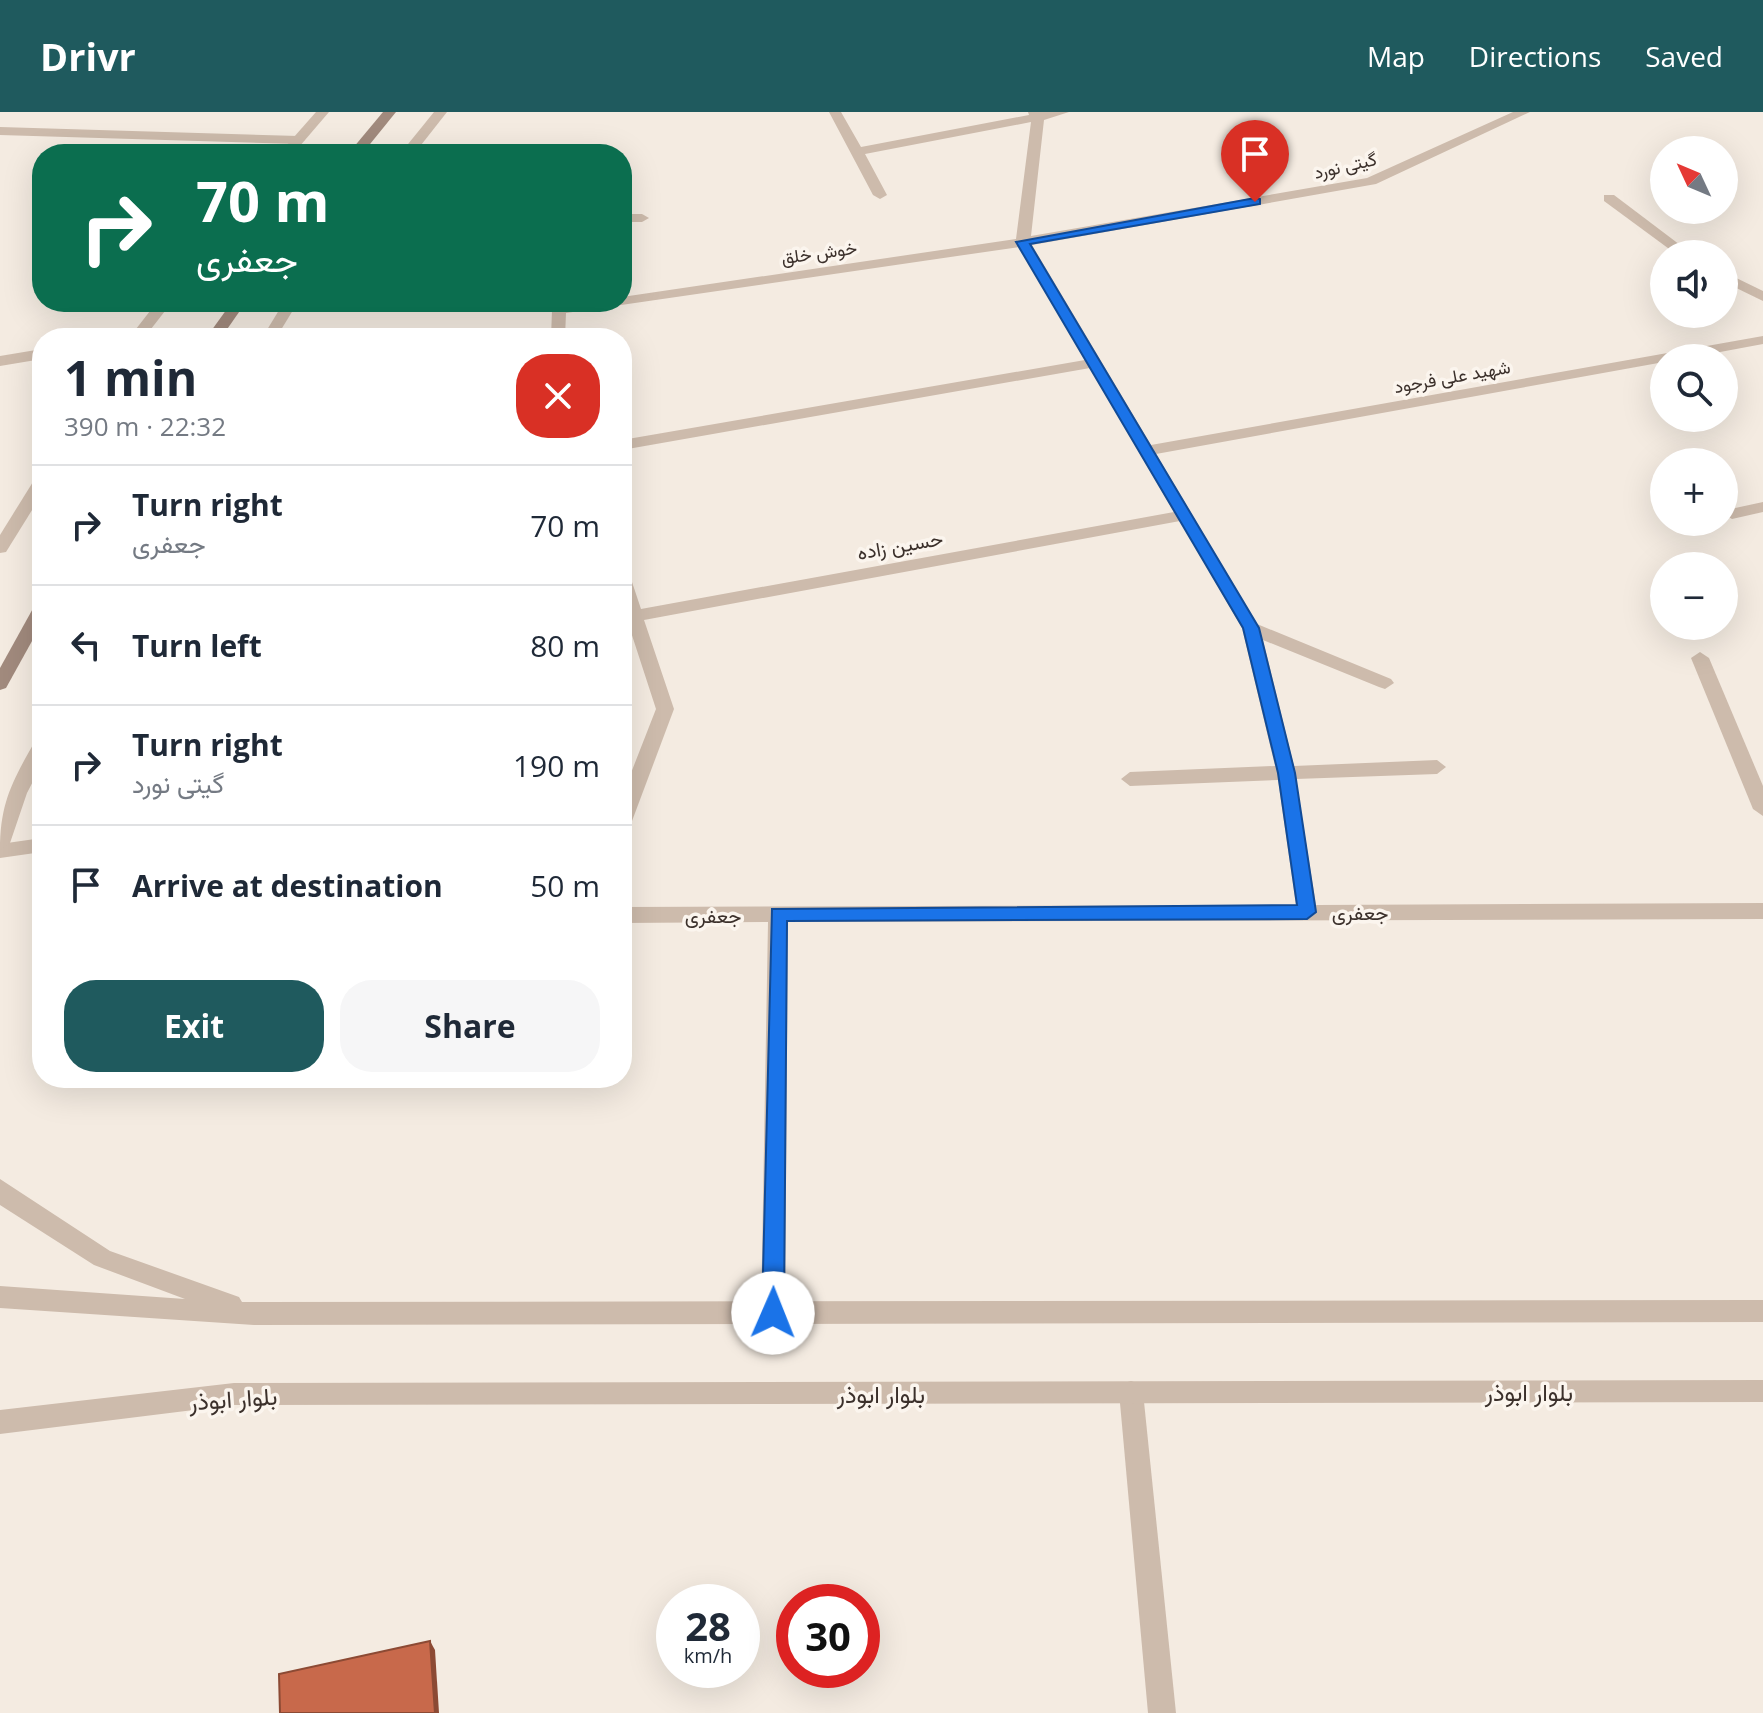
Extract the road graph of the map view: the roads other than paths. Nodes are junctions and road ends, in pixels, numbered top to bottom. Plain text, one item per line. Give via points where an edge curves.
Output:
1 (323, 112) edge
2 (390, 112) edge
3 (441, 112) edge
4 (835, 112) edge
5 (1063, 112) edge
6 (1524, 112) edge
7 (1036, 115) edge
8 (0, 131) edge
9 (298, 140) junction
10 (295, 144) edge
11 (363, 144) edge
12 (415, 144) edge
13 (856, 152) junction
14 (880, 195) dead end
15 (1609, 198) dead end
16 (632, 218) edge
17 (642, 218) dead end
18 (1666, 240) edge
19 (1023, 242) junction
20 (1738, 284) edge
21 (1763, 297) edge
22 (632, 300) edge
23 (157, 312) edge
24 (144, 328) edge
25 (1763, 340) edge
26 (32, 356) edge
27 (0, 361) edge
28 (1094, 363) junction
29 (632, 443) edge
30 (1147, 451) junction
31 (32, 497) edge
32 (1763, 507) edge
33 (1738, 513) edge
34 (1185, 515) junction
35 (0, 548) edge
36 (632, 616) edge
37 (32, 625) edge
38 (632, 627) edge
39 (1251, 628) junction
40 (1700, 658) dead end
41 (1385, 683) dead end
42 (0, 684) edge
43 (32, 766) edge
44 (1437, 767) dead end
45 (1286, 773) junction
46 (1130, 779) dead end
47 (632, 789) edge
48 (1763, 809) edge
49 (0, 843) edge
50 (32, 846) edge
51 (0, 851) edge
52 (1763, 911) edge
53 (1307, 912) junction
54 (778, 914) junction
55 (632, 915) edge
56 (0, 1189) edge
57 (0, 1297) edge
58 (1763, 1311) edge
59 (773, 1313) junction
60 (254, 1314) junction
61 (1763, 1391) edge
62 (1131, 1392) junction
63 (0, 1422) edge
64 (1162, 1713) edge

1 - 9 street
2 - 11 main road
3 - 12 street
4 - 13 street
5 - 7 street
6 - 19 street, گیتی نورد via 1371,181
7 - 13 street
7 - 19 street
8 - 9 street
9 - 10 street
13 - 14 street
15 - 18 street
16 - 17 street
19 - 22 street, خوش خلق
19 - 28 street
20 - 21 street
23 - 24 street
25 - 30 street, شهید علی فرجود
26 - 27 street
28 - 29 street
28 - 30 street
30 - 34 street
31 - 35 street
32 - 33 street
34 - 36 street, حسین زاده
34 - 39 street
37 - 42 main road
38 - 47 street via 665,709
39 - 41 street
39 - 45 street
40 - 48 street
43 - 49 street
44 - 45 street
45 - 46 street
45 - 53 street
50 - 51 street
52 - 53 street, جعفری
53 - 54 street, جعفری
54 - 55 street, جعفری
54 - 59 street
56 - 60 street via 102,1258
57 - 60 street
58 - 59 street
59 - 60 street
61 - 62 street, بلوار ابوذر
62 - 63 street, بلوار ابوذر via 234,1394
62 - 64 street

